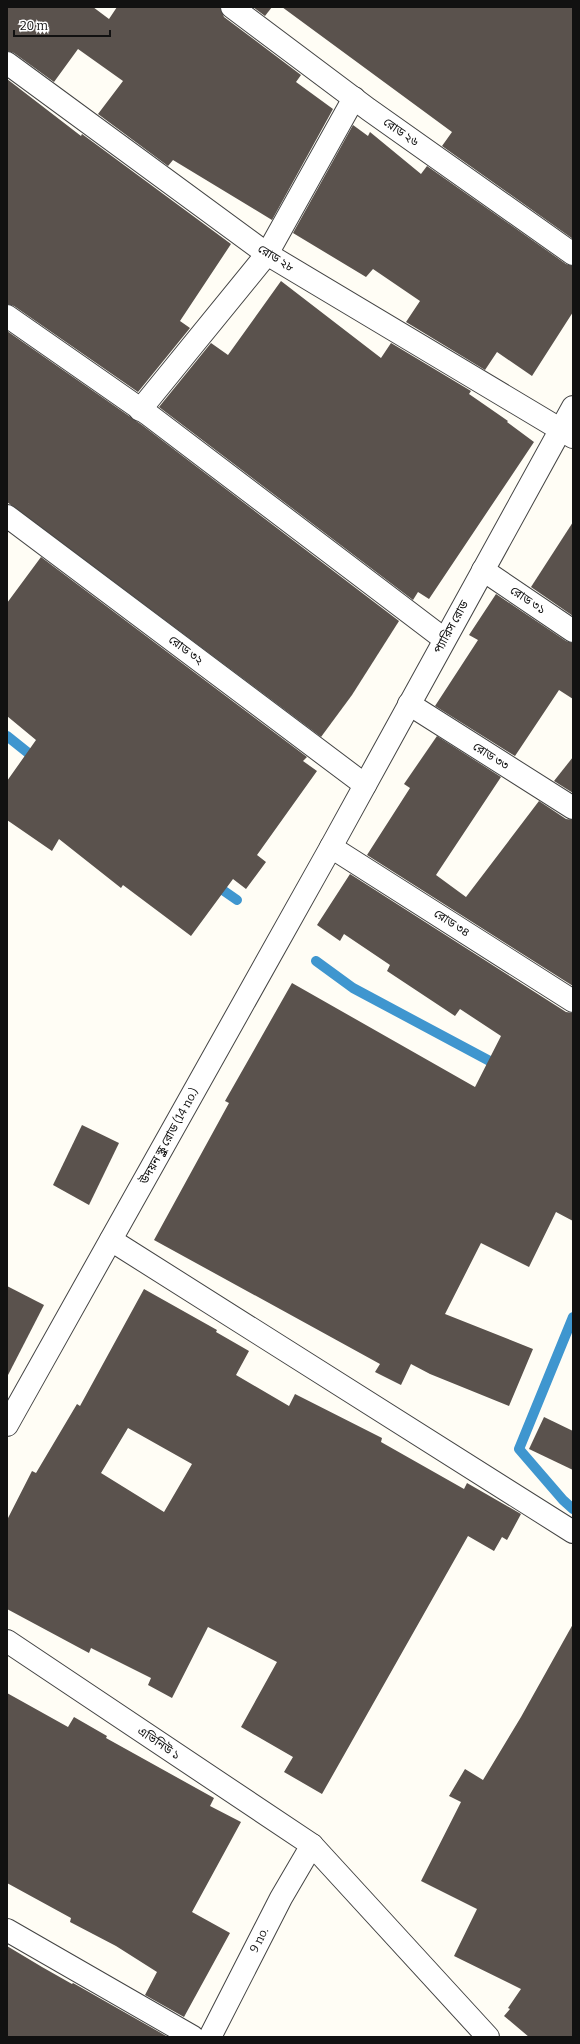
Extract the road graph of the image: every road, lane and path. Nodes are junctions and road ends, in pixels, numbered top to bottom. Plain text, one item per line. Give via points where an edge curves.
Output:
1 (232, 7) edge
2 (7, 63) edge
3 (354, 98) junction
4 (267, 254) junction
5 (573, 254) edge
6 (7, 316) edge
7 (573, 407) edge
8 (140, 410) junction
9 (567, 433) edge
10 (7, 516) edge
11 (483, 570) junction
12 (573, 631) edge
13 (444, 639) junction
14 (409, 704) junction
15 (365, 785) junction
16 (573, 808) edge
17 (331, 847) junction
18 (573, 1001) edge
19 (111, 1240) junction
20 (7, 1425) edge
21 (573, 1532) edge
22 (7, 1641) edge
23 (312, 1845) junction
24 (7, 1930) edge
25 (193, 2037) edge
26 (210, 2037) edge
27 (488, 2037) edge

1 - 3 street, রোড ২৬
2 - 4 street, রোড ২৮
3 - 4 street
3 - 5 street, রোড ২৬
4 - 8 street
4 - 9 street, রোড ২৮
6 - 8 street
7 - 9 street, প্যারিস রোড
8 - 13 street
9 - 11 street, প্যারিস রোড
10 - 15 street, রোড ৩২
11 - 12 street, রোড ৩১
11 - 13 street, প্যারিস রোড
13 - 14 street, প্যারিস রোড
14 - 15 street, প্যারিস রোড
14 - 16 street, রোড ৩৩
15 - 17 street, প্যারিস রোড
17 - 18 street, রোড ৩৪
17 - 19 street, উদয়ন স্কুল রোড (14 no.)
19 - 20 street, উদয়ন স্কুল রোড (14 no.)
19 - 21 street
22 - 23 street, এভিনিউ ১
23 - 26 street, 9 no. via 281,1898
23 - 27 street, এভিনিউ ১
24 - 25 street

